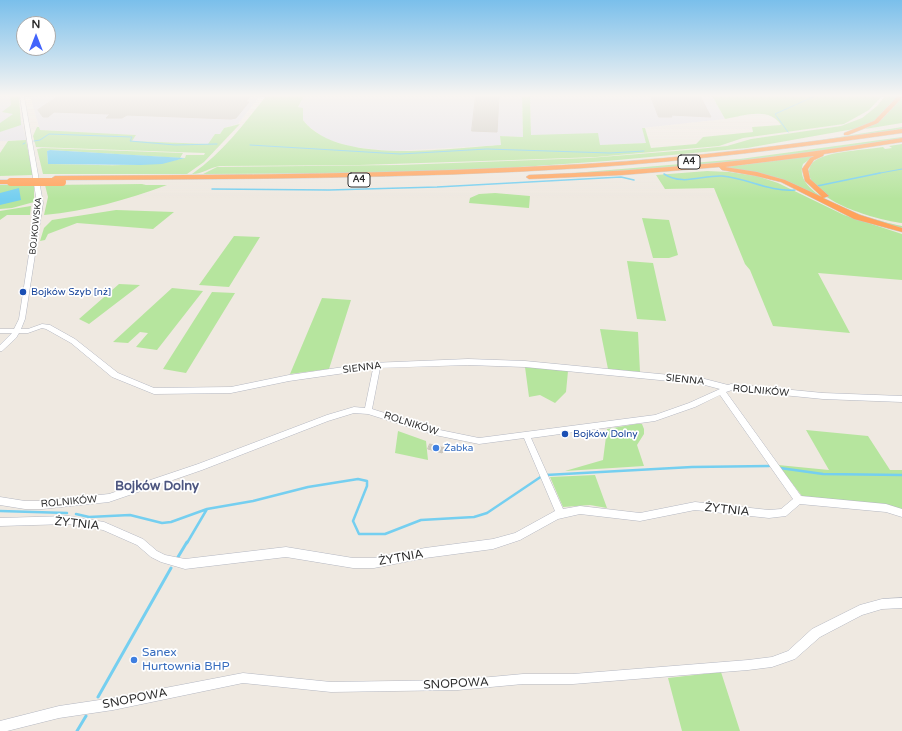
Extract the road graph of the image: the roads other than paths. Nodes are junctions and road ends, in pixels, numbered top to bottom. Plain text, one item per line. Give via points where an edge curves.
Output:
1 (28, 130) edge
2 (856, 130) edge
3 (873, 130) edge
4 (902, 131) edge
5 (846, 134) junction
6 (902, 135) edge
7 (902, 140) edge
8 (841, 150) junction
9 (692, 158) junction
10 (692, 167) junction
11 (475, 177) junction
12 (0, 178) edge
13 (10, 180) junction
14 (0, 182) edge
15 (902, 224) edge
16 (902, 230) edge
17 (0, 331) edge
18 (16, 332) junction
19 (0, 349) edge
20 (374, 366) junction
21 (722, 388) junction
22 (902, 399) edge
23 (368, 411) junction
24 (526, 435) junction
25 (799, 500) junction
26 (0, 501) edge
27 (902, 513) edge
28 (561, 514) junction
29 (0, 522) edge
30 (902, 603) edge
31 (0, 727) edge

1 - 18 street, BOJKOWSKA via 40,203 24,315
2 - 5 highway
3 - 5 highway
4 - 9 highway, A4 via 802,146
5 - 9 highway
6 - 11 highway, A4 via 704,160
7 - 8 highway
8 - 10 highway
8 - 15 highway via 817,156 808,163 805,174 811,185 845,208 873,218
9 - 13 highway, A4 via 460,174
10 - 11 highway via 601,174
10 - 16 highway via 740,170 772,178 797,187 857,217
11 - 13 highway, A4, bridge via 62,182
12 - 13 highway, A4
13 - 14 highway, A4
17 - 18 street, SIENNA
18 - 19 street, BOJKOWSKA
18 - 20 street, SIENNA via 42,326 59,332 115,375 154,391 231,390 289,378
20 - 21 street, SIENNA via 468,362 525,364 701,381
20 - 23 street
21 - 22 street, ROLNIKÓW
21 - 24 street, ROLNIKÓW via 692,405 655,418
21 - 25 street
23 - 24 street, ROLNIKÓW via 435,432 478,441
23 - 26 street, ROLNIKÓW via 340,413 109,498 42,505
24 - 28 street
25 - 27 street via 886,508
25 - 28 street, ŻYTNIA via 783,513 770,514 695,506 640,517 580,510
28 - 29 street, ŻYTNIA via 517,538 374,563 353,563 286,552 185,564 164,559 140,542 104,526 68,520
30 - 31 street, SNOPOWA via 882,604 860,610 816,633 791,655 772,662 748,666 458,685 331,687 243,678 59,712

